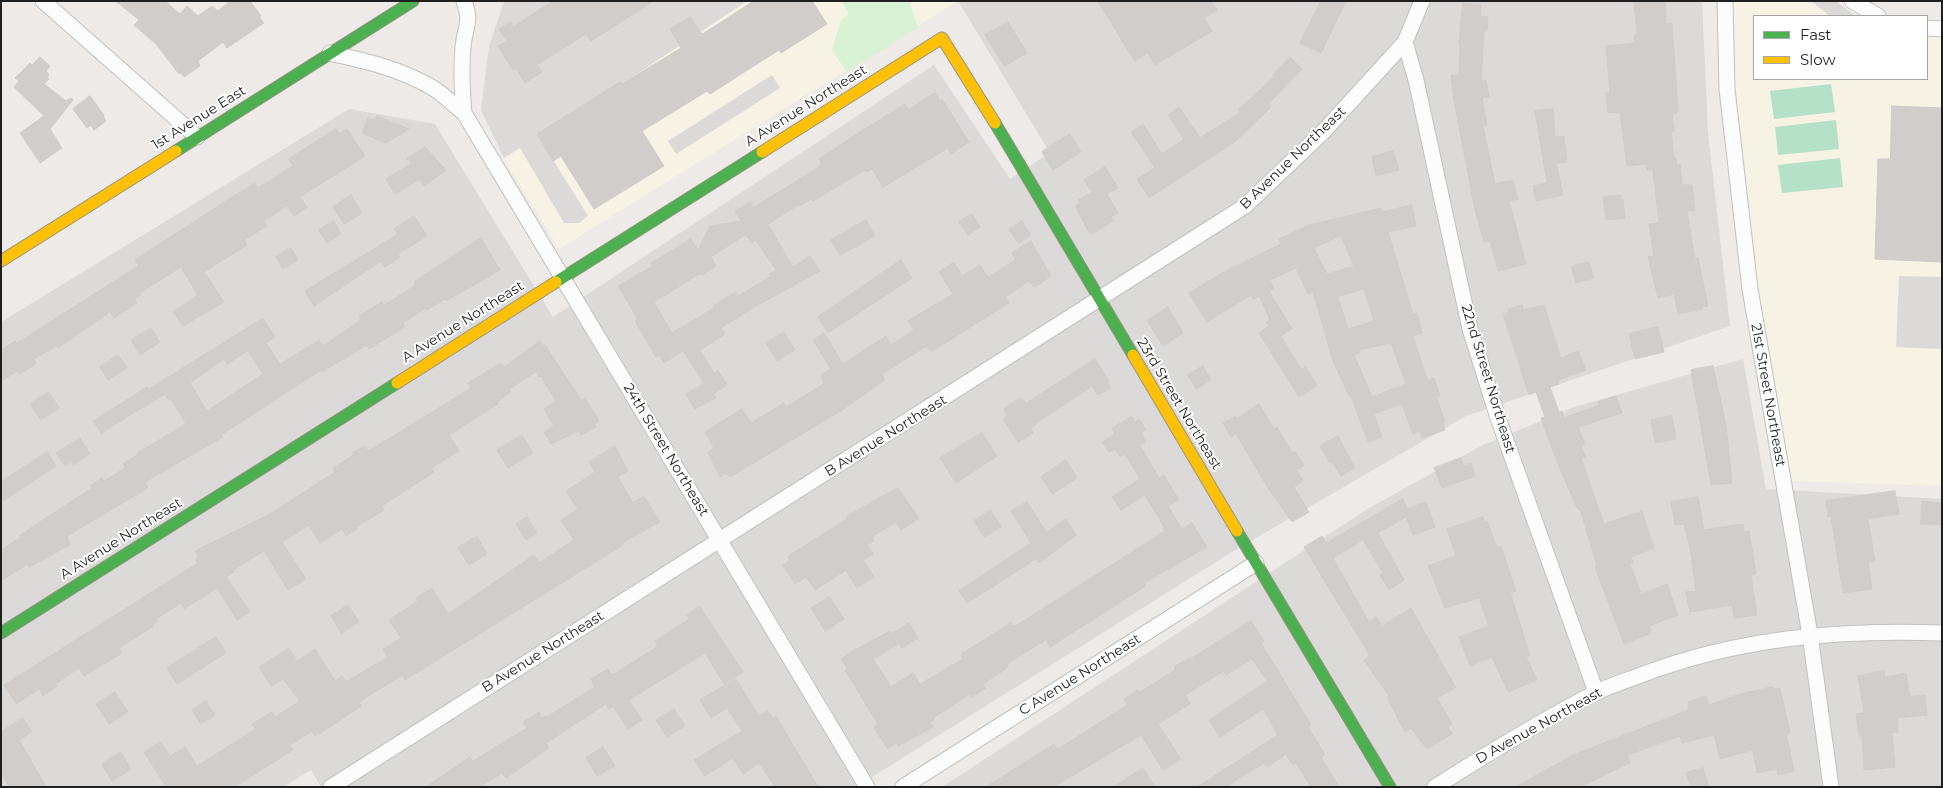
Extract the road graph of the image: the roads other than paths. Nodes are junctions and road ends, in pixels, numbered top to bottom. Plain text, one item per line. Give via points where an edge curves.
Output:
1 (43, 1) edge
2 (413, 1) edge
3 (464, 1) edge
4 (1422, 1) edge
5 (1725, 1) edge
6 (1852, 1) edge
7 (1876, 15) edge
8 (1928, 28) edge
9 (1942, 29) edge
10 (942, 38) joint
11 (1405, 42) junction
12 (330, 53) junction
13 (464, 114) junction
14 (198, 137) junction
15 (1, 261) edge
16 (563, 278) junction
17 (1100, 301) junction
18 (720, 540) junction
19 (1256, 563) junction
20 (1, 632) edge
21 (1942, 633) edge
22 (1810, 635) junction
23 (1596, 692) junction
24 (331, 787) edge
25 (867, 787) edge
26 (903, 787) edge
27 (1390, 787) edge
28 (1435, 787) edge
29 (1831, 787) edge

1 - 14 street
2 - 12 street, 1st Avenue East
3 - 13 street, 24th Street Northeast via 470,16 463,45
4 - 11 street
5 - 22 street, 21st Street Northeast via 1727,89 1750,289
6 - 7 street
8 - 9 street
10 - 16 street, A Avenue Northeast
10 - 17 street, 23rd Street Northeast via 1002,133
11 - 17 street, B Avenue Northeast via 1323,132 1245,206
11 - 23 street, 22nd Street Northeast via 1470,329 1498,418
12 - 13 street, 24th Street Northeast via 402,72 435,89
12 - 14 street, 1st Avenue East
13 - 16 street, 24th Street Northeast
14 - 15 street, 1st Avenue East
16 - 18 street, 24th Street Northeast
16 - 20 street, A Avenue Northeast
17 - 18 street, B Avenue Northeast
17 - 19 street, 23rd Street Northeast
18 - 24 street, B Avenue Northeast
18 - 25 street, 24th Street Northeast
19 - 26 street, C Avenue Northeast
19 - 27 street, 23rd Street Northeast
21 - 22 street, D Avenue Northeast via 1881,631
22 - 23 street, D Avenue Northeast via 1702,654
22 - 29 street, 21st Street Northeast
23 - 28 street, D Avenue Northeast via 1501,745

